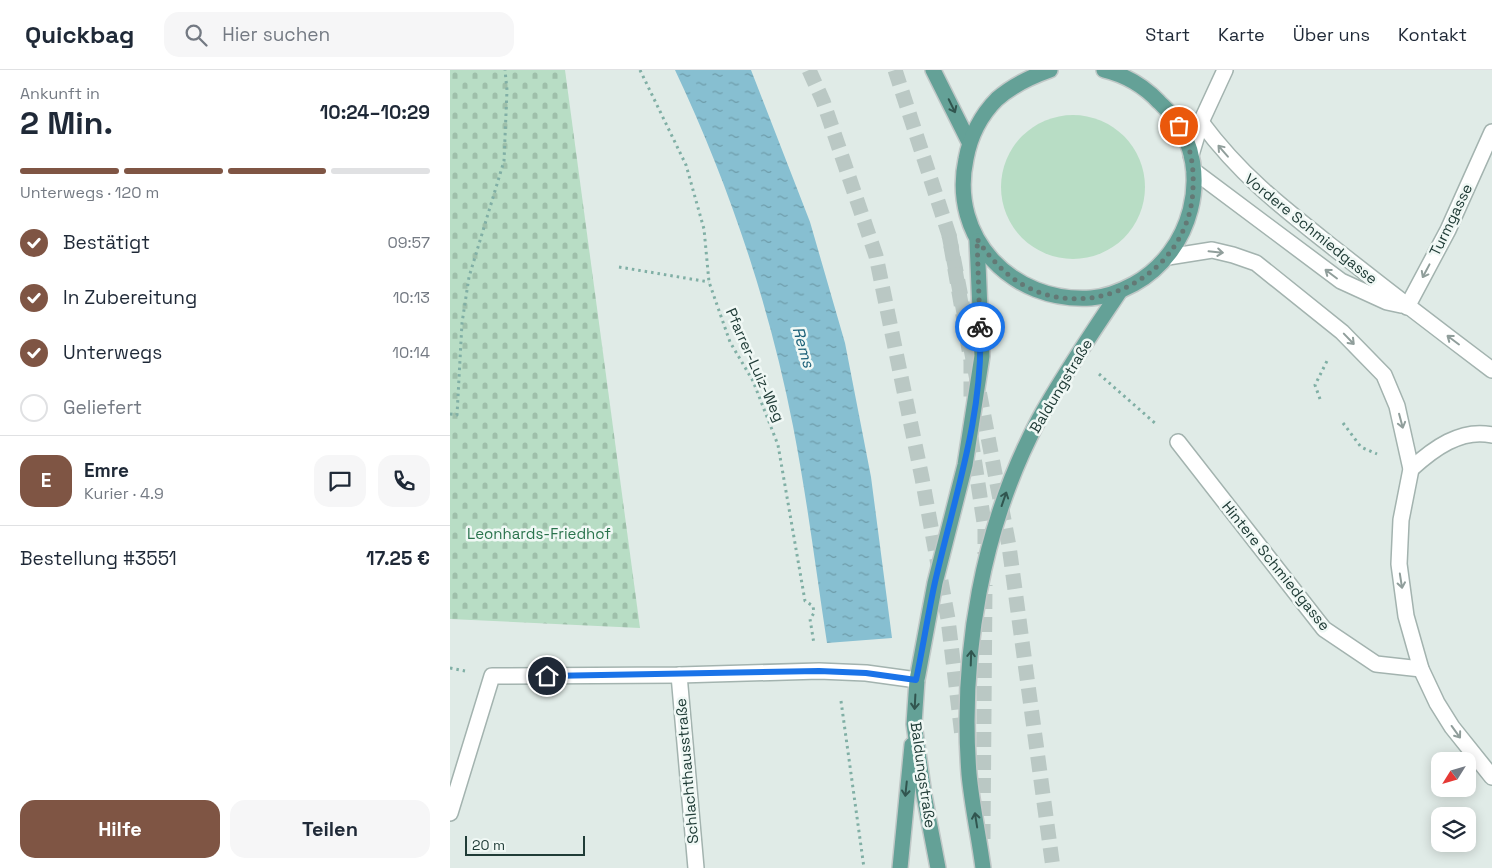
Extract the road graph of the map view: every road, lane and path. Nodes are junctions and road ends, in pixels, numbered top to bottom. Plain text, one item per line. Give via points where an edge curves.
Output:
1 (505, 70) edge
2 (640, 70) edge
3 (934, 70) edge
4 (1050, 70) edge
5 (1225, 70) edge
6 (1112, 71) edge
7 (1201, 122) junction
8 (1492, 132) edge
9 (969, 142) junction
10 (1191, 156) junction
11 (1194, 171) junction
12 (977, 239) junction
13 (1168, 258) junction
14 (619, 267) dead end
15 (709, 282) junction
16 (1120, 292) junction
17 (1407, 306) junction
18 (1342, 332) junction
19 (1077, 355) junction
20 (1492, 370) edge
21 (1320, 399) dead end
22 (450, 414) edge
23 (1343, 423) dead end
24 (1491, 430) edge
25 (1178, 442) joint
26 (1411, 469) junction
27 (814, 645) dead end
28 (1421, 669) junction
29 (679, 675) junction
30 (916, 680) junction
31 (841, 697) dead end
32 (914, 724) junction
33 (1492, 778) edge
34 (450, 813) edge
35 (696, 868) edge
36 (864, 868) edge
37 (900, 868) edge
38 (938, 868) edge
39 (983, 868) edge

1 - 22 path via 504,161 469,277 462,323 457,416
2 - 15 path, Pfarrer-Luiz-Weg via 686,165 704,229
3 -> 9 main road
4 - 9 main road via 1022,80 997,100 984,114
5 - 7 street
6 - 10 main road via 1146,89 1174,117
7 - 10 street
17 -> 7 street, Vordere Schmiedgasse via 1241,172
8 -> 17 street, Turmgasse via 1448,230
9 - 12 main road via 962,174 966,211
10 - 11 main road
11 - 13 main road via 1193,201 1185,229
17 -> 11 street, Vordere Schmiedgasse via 1387,302 1341,281
12 - 16 main road via 990,258 1008,274 1044,294 1069,299
12 - 30 main road, Baldungstraße via 982,356 965,465 935,583
13 - 16 main road via 1146,277
13 -> 18 street via 1212,250 1233,254 1256,264
14 - 15 path
15 - 27 path, Pfarrer-Luiz-Weg via 730,342 753,381 778,446 805,601 813,606 814,613 810,619
16 - 19 main road, Baldungstraße
20 -> 17 street, Vordere Schmiedgasse
18 - 21 path via 1315,385
18 -> 26 street via 1384,375 1397,406
19 - 25 path
39 -> 19 main road, Baldungstraße via 969,776 968,738 971,649 982,576 1012,476 1039,419
23 - 26 path via 1361,447
24 - 26 street via 1445,443
25 - 28 street, Hintere Schmiedgasse via 1324,629 1376,664
26 -> 28 street via 1401,520 1398,564 1406,616
28 -> 33 street via 1452,727
29 - 30 street via 819,671
29 - 34 street via 492,676
29 - 35 street, Schlachthausstraße
30 -> 32 main road, Baldungstraße
31 - 36 path
32 -> 37 main road
32 - 38 main road, Baldungstraße

